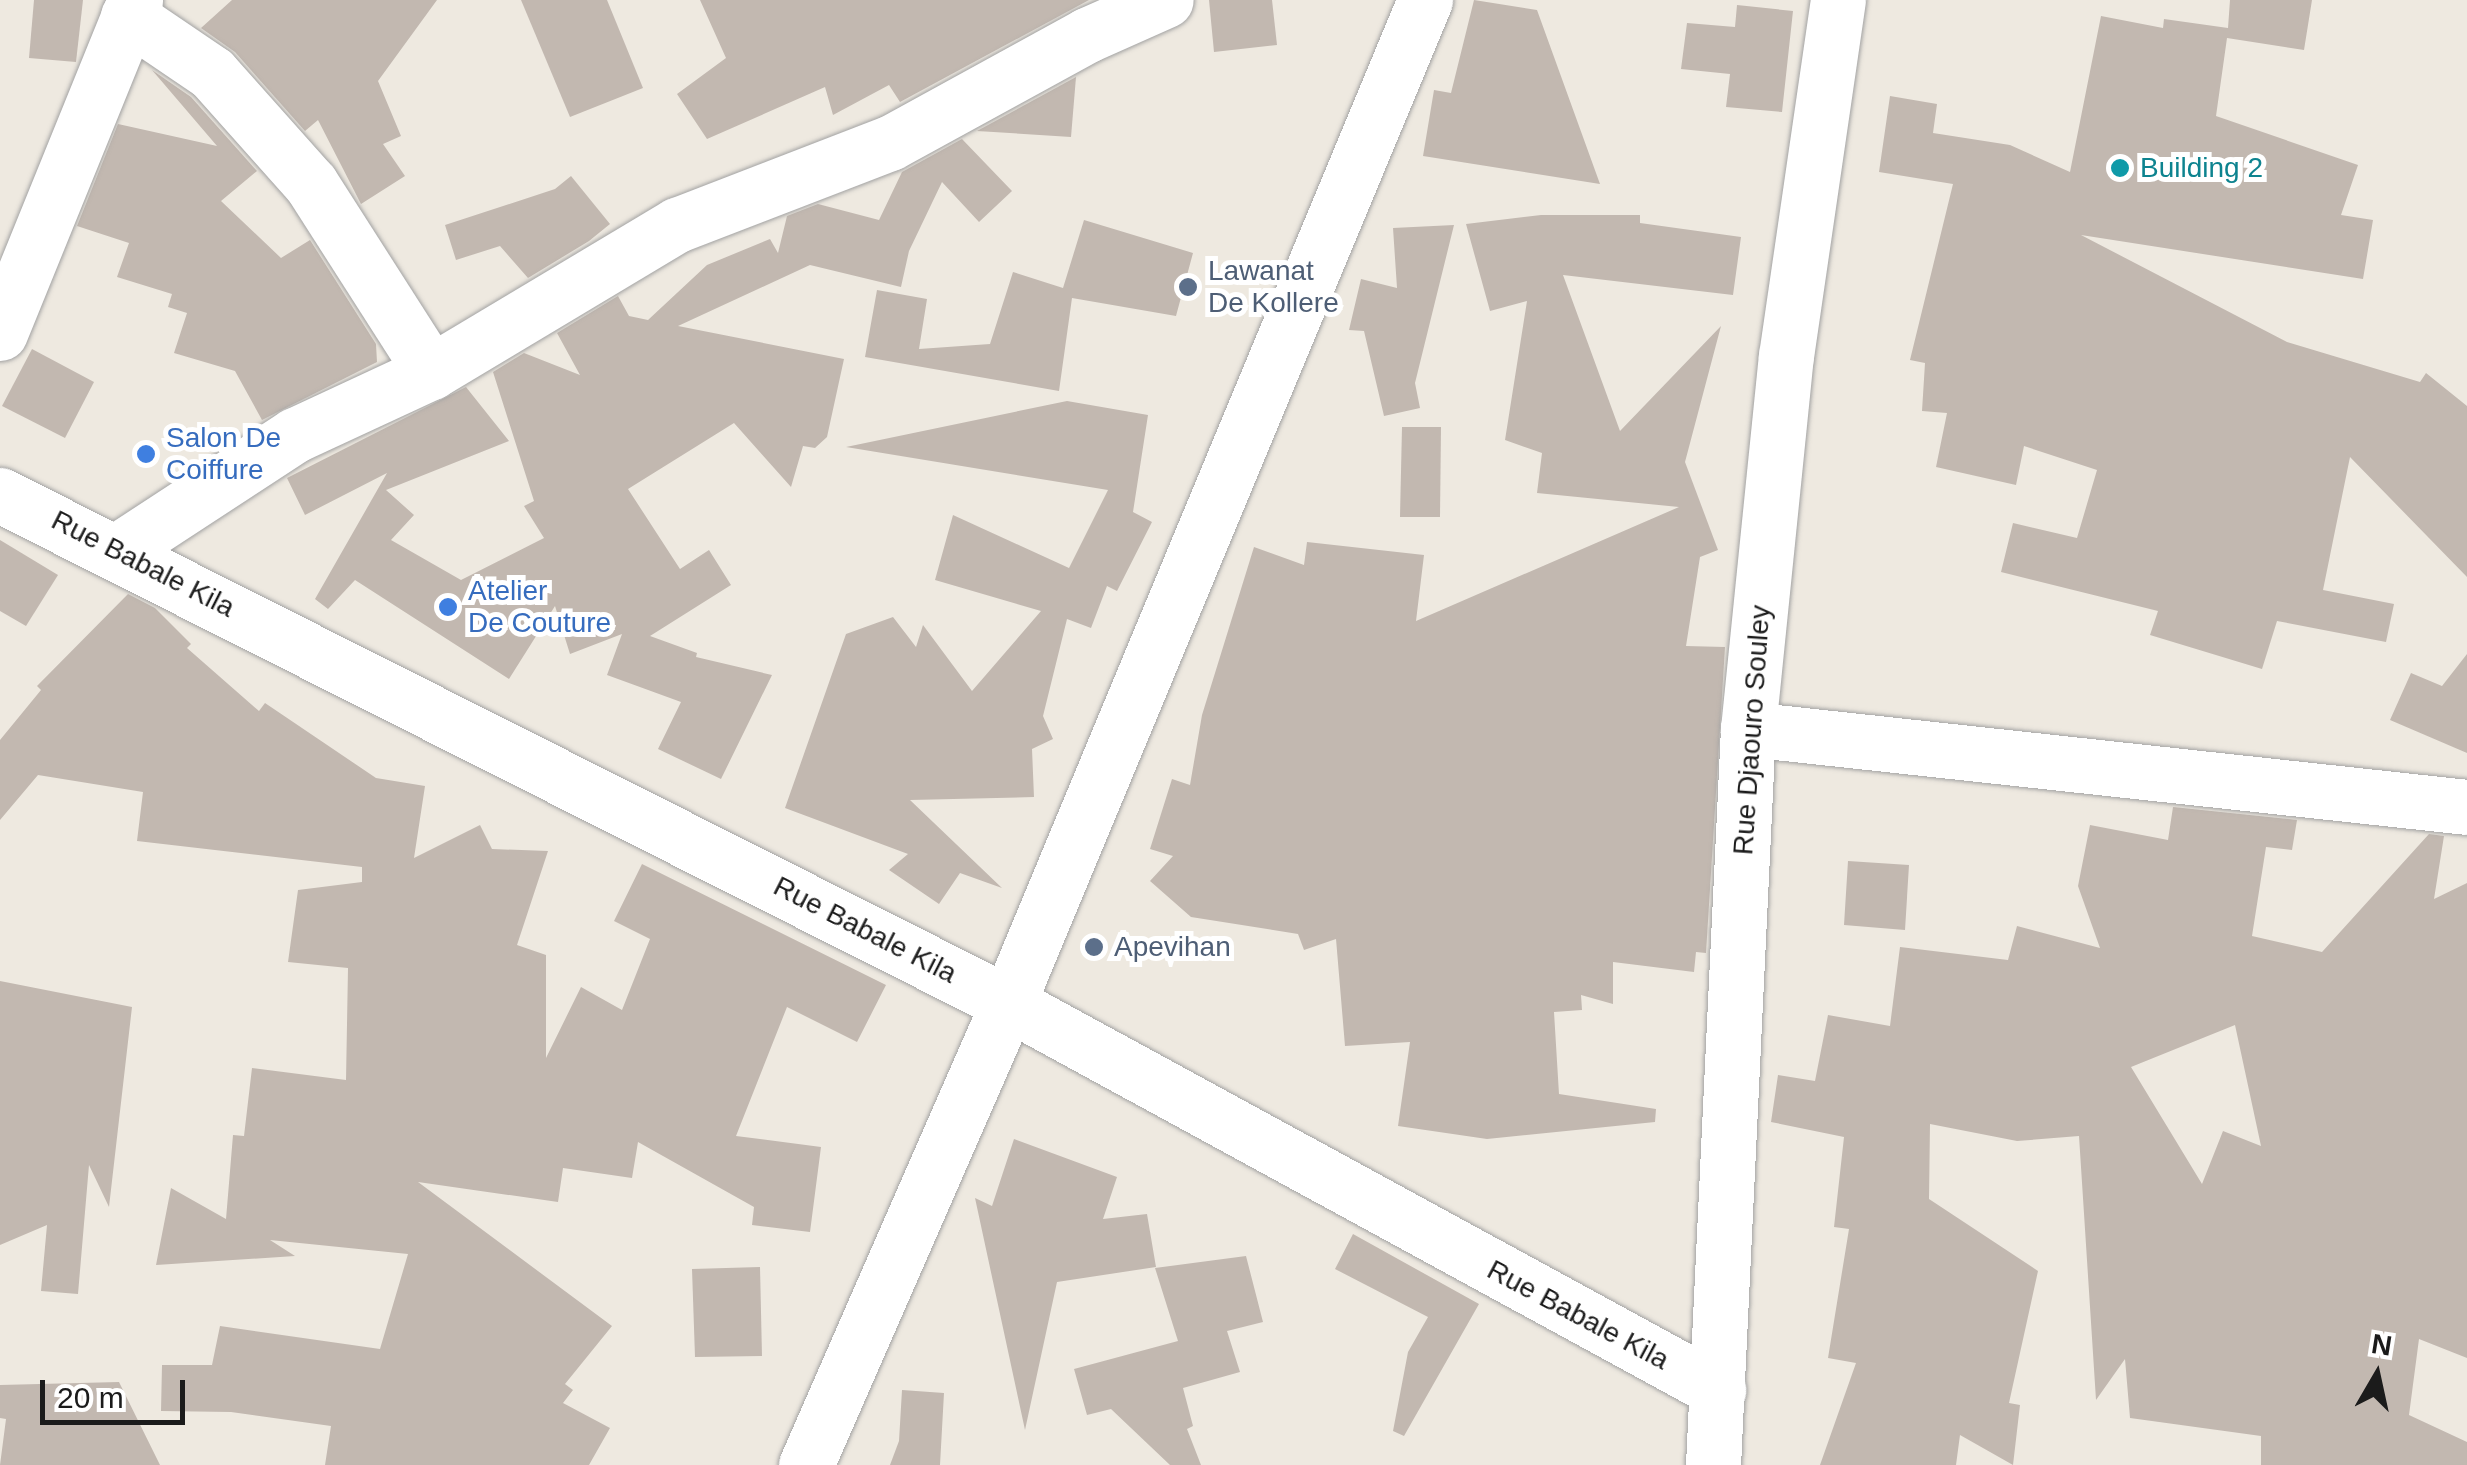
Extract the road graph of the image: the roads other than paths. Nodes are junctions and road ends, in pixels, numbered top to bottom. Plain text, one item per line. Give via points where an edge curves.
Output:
1 (1166, 0) edge
2 (1425, 0) edge
3 (1838, 0) edge
4 (132, 8) edge
5 (0, 333) edge
6 (430, 372) junction
7 (0, 495) edge
8 (119, 550) junction
9 (1748, 728) junction
10 (2467, 806) edge
11 (1008, 1003) junction
12 (1718, 1390) junction
13 (806, 1465) edge
14 (1713, 1465) edge

1 - 6 street via 1087,35 890,143 677,224
2 - 11 street
3 - 9 street, Rue Djaouro Souley via 1786,356
4 - 5 street
4 - 6 street via 212,73 311,184
6 - 8 street via 296,435
7 - 8 street, Rue Babale Kila
8 - 11 street, Rue Babale Kila
9 - 10 street
9 - 12 street, Rue Djaouro Souley
11 - 12 street, Rue Babale Kila
11 - 13 street
12 - 14 street, Rue Djaouro Souley

